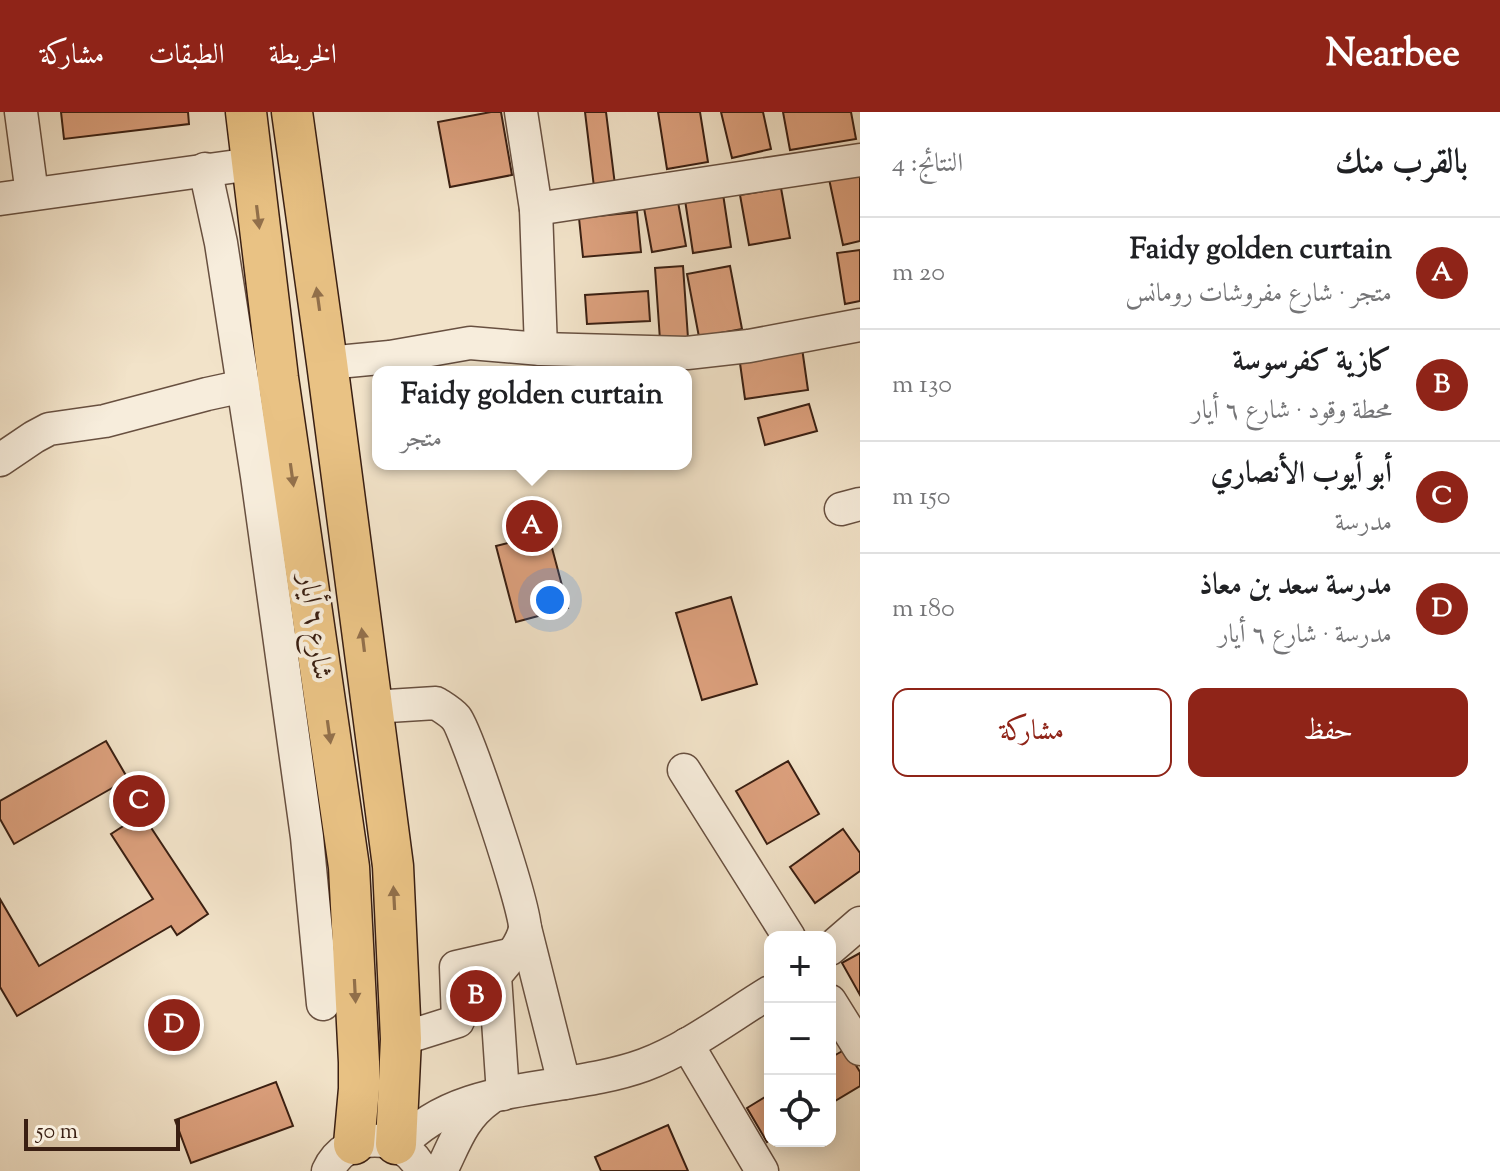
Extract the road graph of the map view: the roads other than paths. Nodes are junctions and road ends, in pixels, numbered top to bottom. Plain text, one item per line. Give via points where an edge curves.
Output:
1 (21, 112) edge
2 (246, 112) edge
3 (292, 112) edge
4 (521, 112) edge
5 (860, 160) edge
6 (252, 164) junction
7 (205, 169) junction
8 (32, 194) junction
9 (0, 199) edge
10 (536, 209) junction
11 (860, 325) edge
12 (541, 349) junction
13 (327, 363) junction
14 (244, 386) junction
15 (0, 460) edge
16 (372, 707) junction
17 (684, 770) dead end
18 (860, 923) edge
19 (785, 931) edge
20 (519, 941) junction
21 (836, 944) edge
22 (764, 996) edge
23 (831, 1003) edge
24 (323, 1004) dead end
25 (497, 1018) junction
26 (458, 1021) junction
27 (401, 1039) junction
28 (687, 1044) junction
29 (860, 1049) edge
30 (564, 1083) junction
31 (499, 1095) junction
32 (406, 1153) edge
33 (341, 1158) edge
34 (441, 1171) edge
35 (762, 1171) edge

1 - 8 street
2 - 6 main road, شارع ٦ أيار
13 -> 3 main road, شارع ٦ أيار
4 - 10 street
5 - 10 street
6 - 7 street
6 -> 33 main road, شارع ٦ أيار via 349,867 359,1062 357,1113
7 - 8 street
7 - 14 street
8 - 9 street
10 - 12 street
11 - 12 street via 687,353
12 - 13 street via 470,343
16 -> 13 main road, شارع ٦ أيار
14 - 15 street via 105,421 49,429
14 - 24 street via 307,837
16 - 20 street via 436,703 457,718 519,897
27 -> 16 main road, شارع ٦ أيار via 393,866
17 - 19 street
18 - 21 street
20 - 25 street via 495,976
20 - 26 street via 456,967
20 - 30 street
22 - 28 street
23 - 29 street
25 - 26 street
25 - 31 street
26 - 27 street
27 - 32 main road, شارع ٦ أيار
28 - 30 street via 644,1065
28 - 35 street
30 - 31 street
31 - 32 street via 424,1122 411,1133
31 - 34 street via 475,1109
32 - 33 street via 382,1140 368,1140

